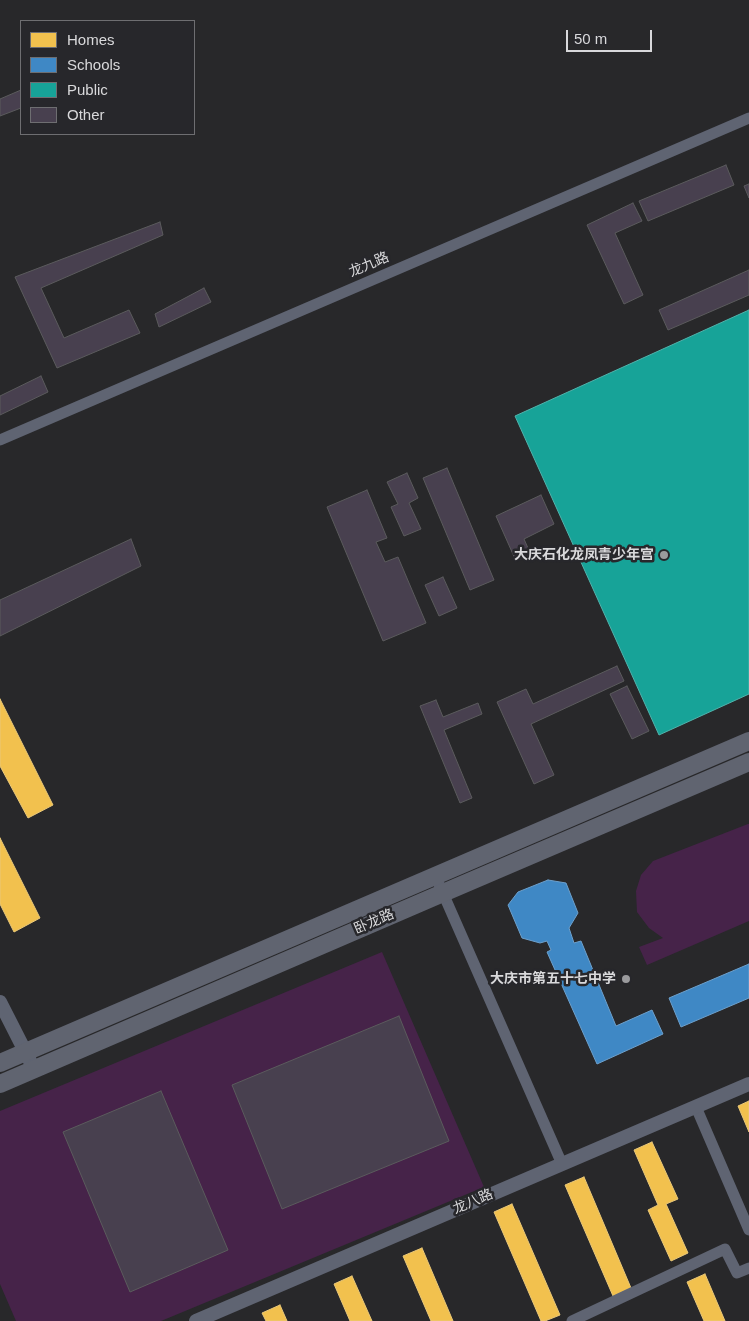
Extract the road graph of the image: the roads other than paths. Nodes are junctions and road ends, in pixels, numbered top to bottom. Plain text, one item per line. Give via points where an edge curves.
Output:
1 (749, 118) edge
2 (0, 440) edge
3 (749, 741) edge
4 (749, 762) edge
5 (435, 875) junction
6 (443, 893) junction
7 (0, 1002) edge
8 (25, 1052) junction
9 (0, 1062) edge
10 (34, 1070) junction
11 (0, 1084) edge
12 (749, 1084) edge
13 (696, 1106) junction
14 (562, 1164) junction
15 (749, 1230) edge
16 (749, 1268) edge
17 (196, 1321) edge
18 (572, 1321) edge

1 - 2 street, 龙九路
3 - 5 main road, 卧龙路
4 - 6 main road, 卧龙路
5 - 6 street
5 - 8 main road, 卧龙路
6 - 10 main road, 卧龙路
6 - 14 street
7 - 8 street
8 - 9 main road, 卧龙路
8 - 10 street
10 - 11 main road, 卧龙路
12 - 13 street, 龙八路
13 - 14 street, 龙八路
13 - 15 street
14 - 17 street, 龙八路
16 - 18 street via 737,1273 725,1249

